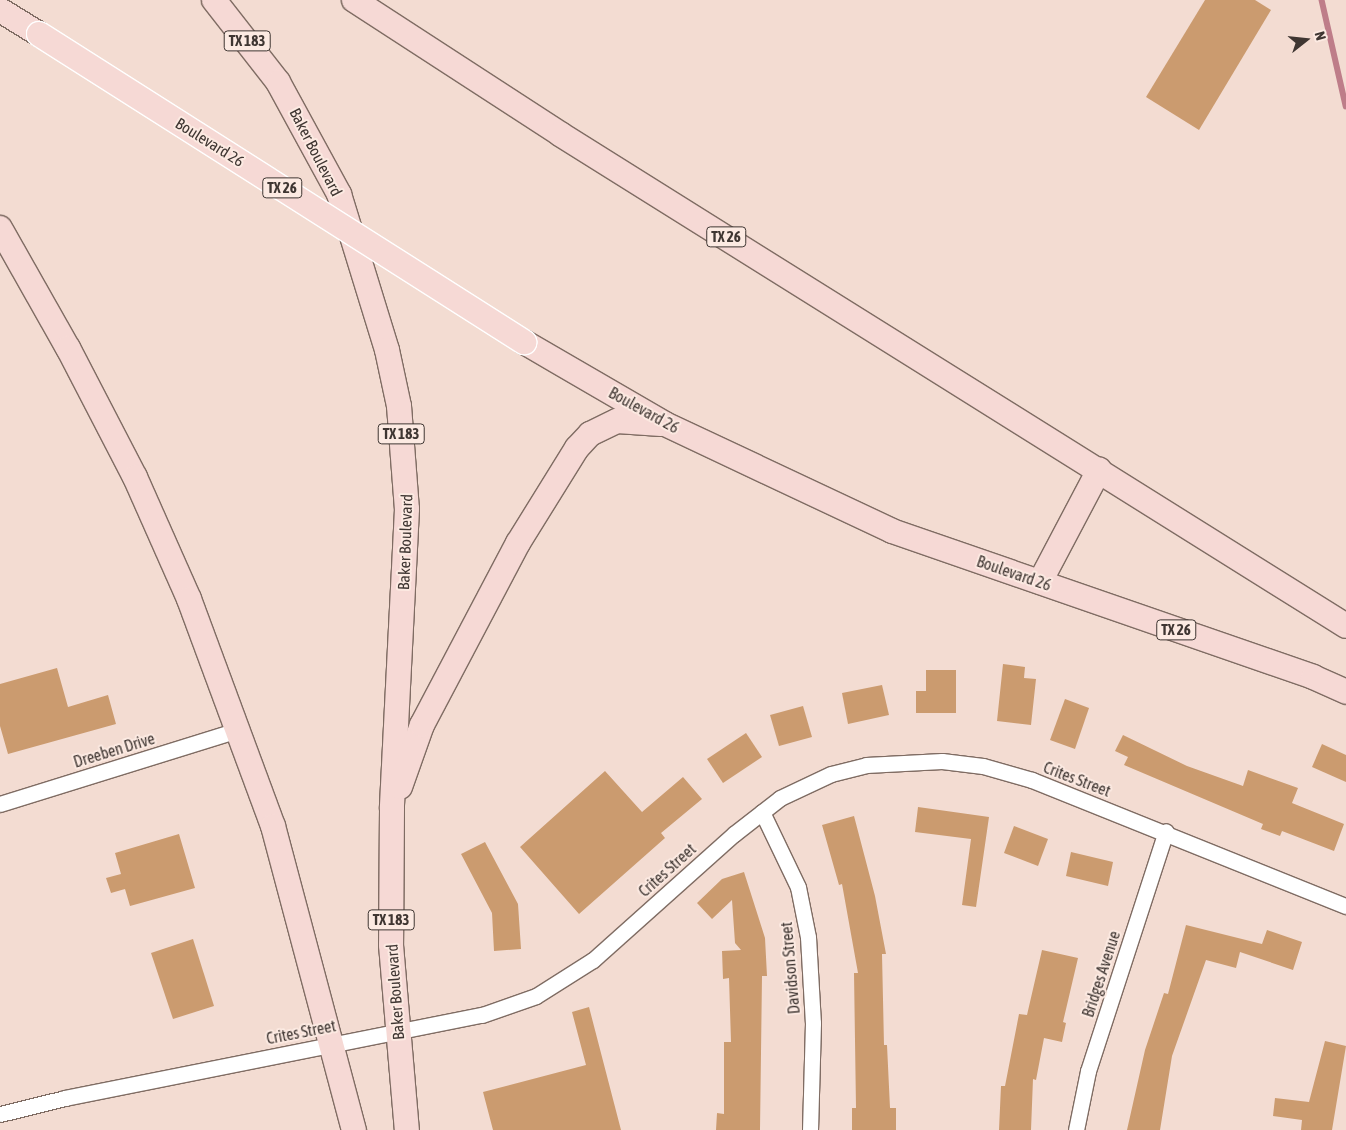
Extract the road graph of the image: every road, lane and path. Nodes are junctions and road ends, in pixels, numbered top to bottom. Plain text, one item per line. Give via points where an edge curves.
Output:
1 (214, 0) edge
2 (354, 0) edge
3 (0, 10) edge
4 (0, 228) edge
5 (665, 424) junction
6 (1099, 470) junction
7 (1040, 582) junction
8 (1346, 626) edge
9 (1346, 692) edge
10 (238, 730) junction
11 (0, 804) edge
12 (392, 809) junction
13 (762, 812) junction
14 (1166, 831) junction
15 (1346, 906) edge
16 (398, 1031) junction
17 (331, 1044) junction
18 (0, 1114) edge
19 (354, 1130) edge
20 (407, 1130) edge
21 (810, 1130) edge
22 (1076, 1130) edge

1 - 12 main road, Baker Boulevard / TX 183 via 278,82 335,186 387,350 399,406 407,486
2 - 6 main road, TX 26 via 560,134
3 - 5 main road, Boulevard 26 / TX 26, bridge via 524,342
4 - 10 main road via 68,348 135,477 189,599
5 - 7 main road, Boulevard 26 / TX 26 via 892,531
5 - 12 main road via 617,421 590,434 577,448 518,543 422,725
6 - 7 main road
6 - 8 main road, TX 26
7 - 9 main road, Boulevard 26 / TX 26 via 1313,677
10 - 11 street, Dreeben Drive
10 - 17 main road via 273,826
12 - 16 main road, Baker Boulevard / TX 183 via 391,945
13 - 14 street, Crites Street via 780,798 831,774 866,765 942,761 983,766 1032,780
13 - 16 street, Crites Street via 593,960 564,981 536,996 482,1015
13 - 21 street, Davidson Street via 798,887 808,937 813,1023
14 - 15 street, Crites Street
14 - 22 street, Bridges Avenue via 1088,1071
16 - 17 street, Crites Street
16 - 20 main road, Baker Boulevard / TX 183
17 - 18 street, Crites Street
17 - 19 main road

